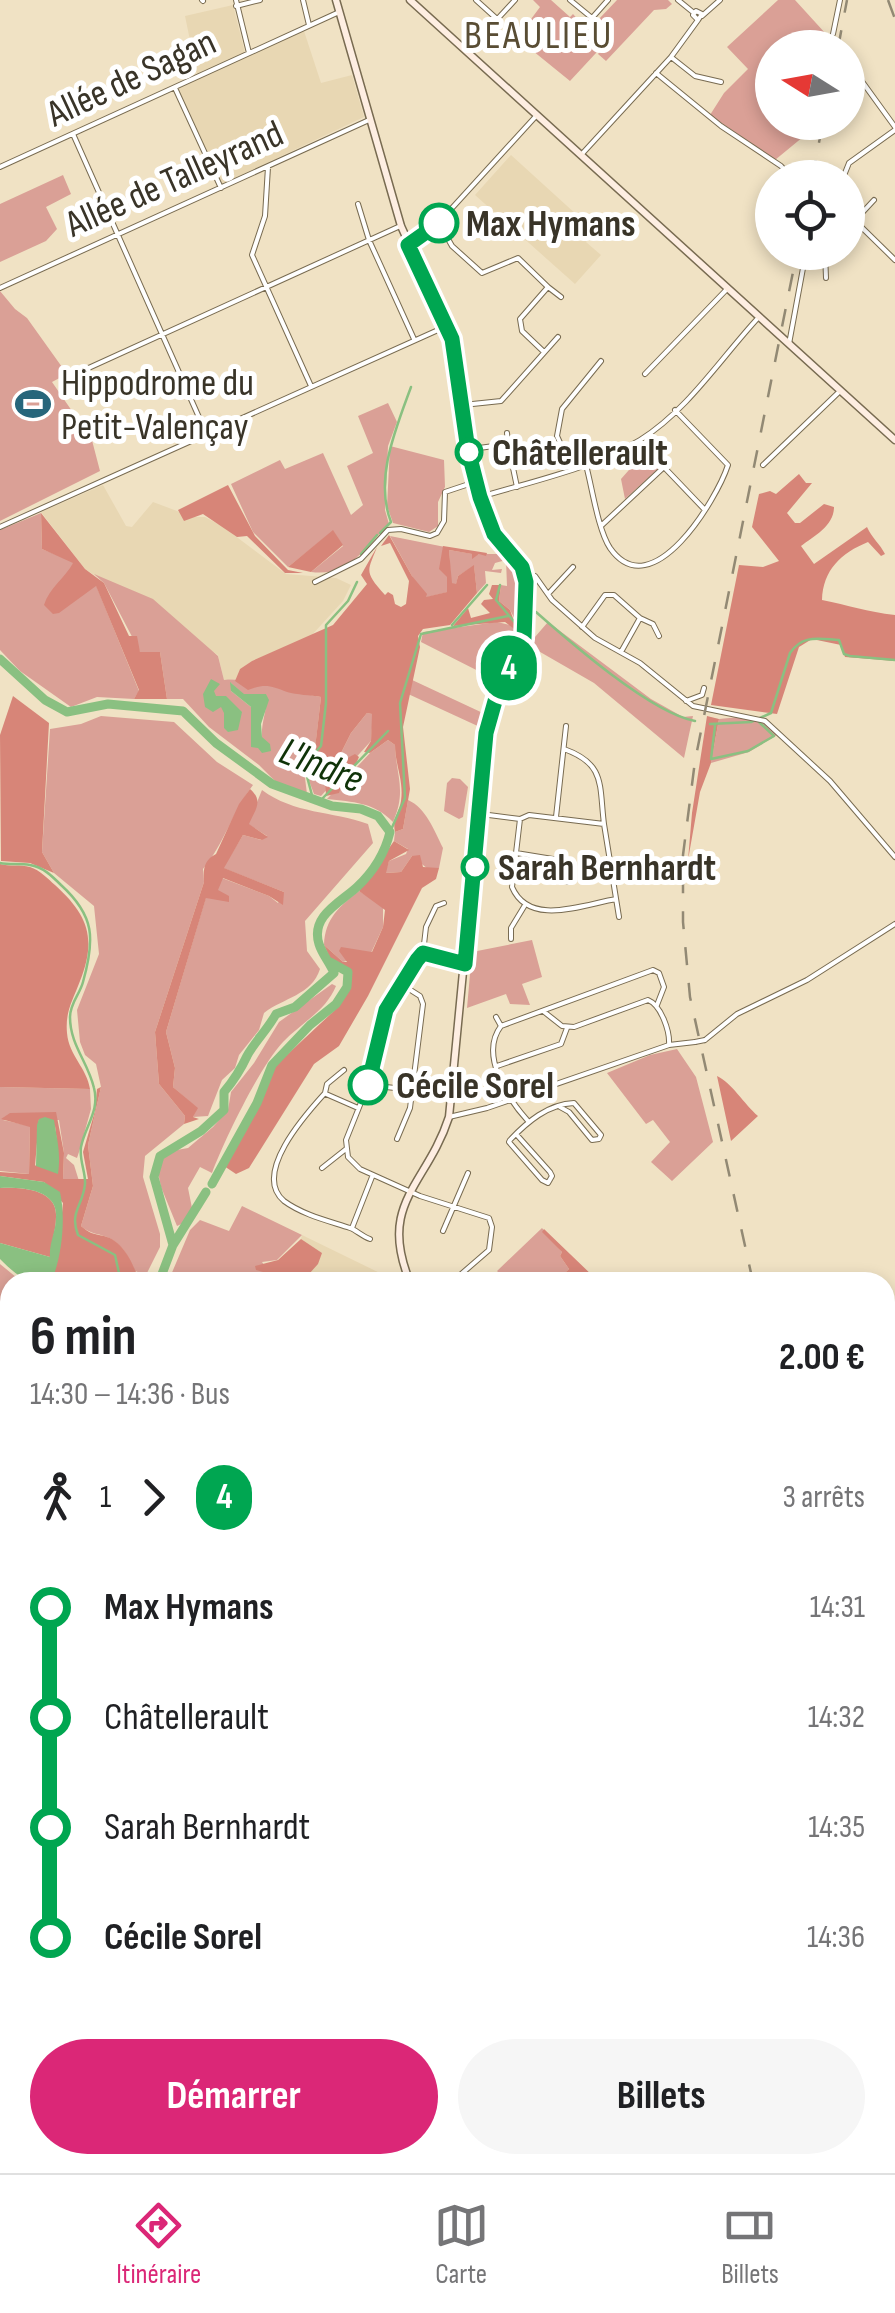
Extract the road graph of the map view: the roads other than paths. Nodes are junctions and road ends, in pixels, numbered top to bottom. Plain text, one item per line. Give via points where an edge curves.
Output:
1 (260, 0) edge
2 (303, 0) edge
3 (336, 0) edge
4 (410, 0) edge
5 (476, 0) edge
6 (515, 0) edge
7 (570, 0) edge
8 (608, 0) edge
9 (678, 0) edge
10 (720, 0) edge
11 (840, 0) edge
12 (236, 3) edge
13 (340, 12) junction
14 (699, 15) junction
15 (497, 19) junction
16 (309, 26) junction
17 (833, 30) edge
18 (468, 52) junction
19 (248, 54) junction
20 (671, 57) junction
21 (656, 73) junction
22 (721, 82) dead end
23 (865, 87) edge
24 (175, 88) junction
25 (537, 115) junction
26 (371, 120) junction
27 (895, 128) edge
28 (72, 134) junction
29 (581, 155) junction
30 (772, 160) edge
31 (853, 160) edge
32 (0, 166) edge
33 (268, 166) junction
34 (221, 188) junction
35 (874, 200) dead end
36 (358, 204) dead end
37 (865, 209) edge
38 (439, 223) junction
39 (401, 226) junction
40 (865, 231) edge
41 (116, 234) junction
42 (368, 240) junction
43 (408, 245) junction
44 (895, 260) edge
45 (803, 270) edge
46 (826, 270) edge
47 (826, 278) dead end
48 (267, 286) junction
49 (548, 286) junction
50 (0, 288) edge
51 (728, 288) junction
52 (561, 298) dead end
53 (760, 316) junction
54 (447, 326) junction
55 (162, 334) junction
56 (558, 337) dead end
57 (414, 339) junction
58 (790, 344) junction
59 (544, 352) junction
60 (602, 361) dead end
61 (645, 374) dead end
62 (70, 376) dead end
63 (311, 386) junction
64 (841, 390) junction
65 (463, 404) junction
66 (675, 410) junction
67 (506, 433) dead end
68 (206, 434) junction
69 (894, 438) edge
70 (638, 440) junction
71 (508, 444) junction
72 (468, 450) junction
73 (586, 465) junction
74 (763, 465) dead end
75 (664, 468) junction
76 (572, 470) junction
77 (475, 482) junction
78 (517, 486) junction
79 (480, 497) junction
80 (705, 510) junction
81 (602, 525) junction
82 (0, 527) edge
83 (572, 567) dead end
84 (524, 575) junction
85 (315, 582) dead end
86 (548, 594) junction
87 (640, 618) junction
88 (582, 627) junction
89 (659, 636) dead end
90 (621, 652) junction
91 (704, 688) dead end
92 (686, 701) junction
93 (566, 726) dead end
94 (564, 749) junction
95 (481, 814) junction
96 (556, 817) junction
97 (520, 819) junction
98 (604, 824) junction
99 (516, 853) junction
100 (895, 857) edge
101 (568, 882) dead end
102 (616, 900) junction
103 (444, 903) dead end
104 (525, 904) junction
105 (618, 918) dead end
106 (895, 924) edge
107 (510, 939) dead end
108 (423, 953) junction
109 (465, 964) junction
110 (401, 984) junction
111 (657, 1005) junction
112 (543, 1011) junction
113 (496, 1017) dead end
114 (501, 1026) junction
115 (567, 1027) junction
116 (669, 1045) junction
117 (497, 1066) junction
118 (344, 1070) dead end
119 (499, 1074) junction
120 (489, 1079) dead end
121 (368, 1085) junction
122 (412, 1090) junction
123 (325, 1093) junction
124 (509, 1100) junction
125 (560, 1107) junction
126 (358, 1108) junction
127 (450, 1117) junction
128 (528, 1121) junction
129 (516, 1134) junction
130 (397, 1140) dead end
131 (346, 1149) junction
132 (322, 1168) dead end
133 (468, 1173) dead end
134 (373, 1175) junction
135 (410, 1192) junction
136 (453, 1206) junction
137 (352, 1228) junction
138 (443, 1230) dead end
139 (370, 1239) dead end
140 (407, 1272) edge
141 (464, 1272) edge

1 - 12 street
2 - 16 street
3 - 13 main road
4 - 18 main road
5 - 15 street
6 - 15 street
7 - 8 street via 592,18
9 - 14 street
10 - 14 street
11 - 17 street
12 - 19 street
13 - 16 street, Allée de Sagan
13 - 26 main road
14 - 20 street
15 - 18 street
16 - 19 street, Allée de Sagan
18 - 25 main road
19 - 24 street, Allée de Sagan
20 - 21 street
20 - 22 street via 695,76
21 - 29 street
21 - 30 street
23 - 27 street
24 - 28 street, Allée de Sagan
24 - 34 street
25 - 29 main road
25 - 38 street
26 - 33 street, Allée de Talleyrand
26 - 39 main road
27 - 31 street
28 - 32 street, Allée de Sagan
28 - 41 street
29 - 51 main road
33 - 34 street, Allée de Talleyrand
33 - 48 street via 265,216 252,255
34 - 41 street, Allée de Talleyrand
35 - 37 street
36 - 42 street
38 - 43 street
38 - 49 street via 452,246 482,273 518,258
39 - 42 street
39 - 43 main road
40 - 44 street
41 - 50 street, Allée de Talleyrand
41 - 55 street
42 - 48 street
42 - 57 street
43 - 54 main road
45 - 58 street
46 - 47 street
48 - 55 street
48 - 63 street
49 - 52 street
49 - 59 street via 520,319
51 - 53 main road
51 - 61 street
53 - 58 main road
53 - 66 street
54 - 57 street
54 - 65 main road
55 - 62 street
55 - 68 street
56 - 59 street
57 - 63 street
58 - 64 main road
59 - 65 street via 500,400
60 - 76 street via 568,398 558,422
63 - 68 street
64 - 69 main road
64 - 74 street
65 - 72 main road
66 - 70 street
66 - 80 street via 727,462
67 - 71 street
68 - 82 street
70 - 73 street
70 - 75 street
71 - 72 street
71 - 78 street
72 - 77 main road
73 - 76 street
73 - 81 street
75 - 80 street
75 - 81 street
76 - 78 street
77 - 79 main road
77 - 85 street via 445,492 437,533 393,528 352,566
78 - 79 street
79 - 84 main road via 494,534
80 - 81 street via 672,552 645,566 616,554
83 - 86 street
84 - 86 street via 535,576
84 - 95 main road via 524,634 488,722
86 - 88 street
87 - 88 street via 605,595
87 - 89 street
87 - 90 street
88 - 90 street
90 - 92 street
91 - 92 street
92 - 100 street via 701,710 765,721 830,780
93 - 94 street
94 - 96 street
94 - 98 street via 598,772
95 - 97 street
95 - 109 main road
96 - 97 street
96 - 98 street
97 - 99 street
98 - 102 street
99 - 101 street via 565,861
99 - 104 street via 512,886
102 - 104 street via 544,912
102 - 105 street
103 - 108 street via 426,928
104 - 107 street
106 - 116 street, bridge via 807,980 737,1014 705,1040
108 - 109 street
108 - 110 street
109 - 127 main road
110 - 121 street via 382,1023
110 - 122 street via 422,1004
111 - 112 street via 664,987 653,970
111 - 115 street via 644,1000
111 - 116 street
112 - 114 street
112 - 115 street
113 - 114 street
114 - 117 street
115 - 117 street via 561,1044
116 - 124 street
117 - 119 street
118 - 123 street
119 - 120 street
119 - 124 street
121 - 122 street
121 - 126 street
122 - 130 street
123 - 126 street
123 - 137 street via 272,1173 278,1194 290,1204
124 - 127 street
124 - 128 street
125 - 125 street via 592,1140 599,1139 600,1130 578,1106
125 - 128 street
126 - 131 street
127 - 135 main road
128 - 129 street
129 - 129 street via 509,1142 548,1183 550,1172
131 - 132 street
131 - 134 street via 352,1164
133 - 136 street
134 - 135 street
134 - 137 street
135 - 136 street
135 - 140 main road via 397,1237
136 - 138 street
136 - 141 street via 489,1218 492,1227 489,1250
137 - 139 street

